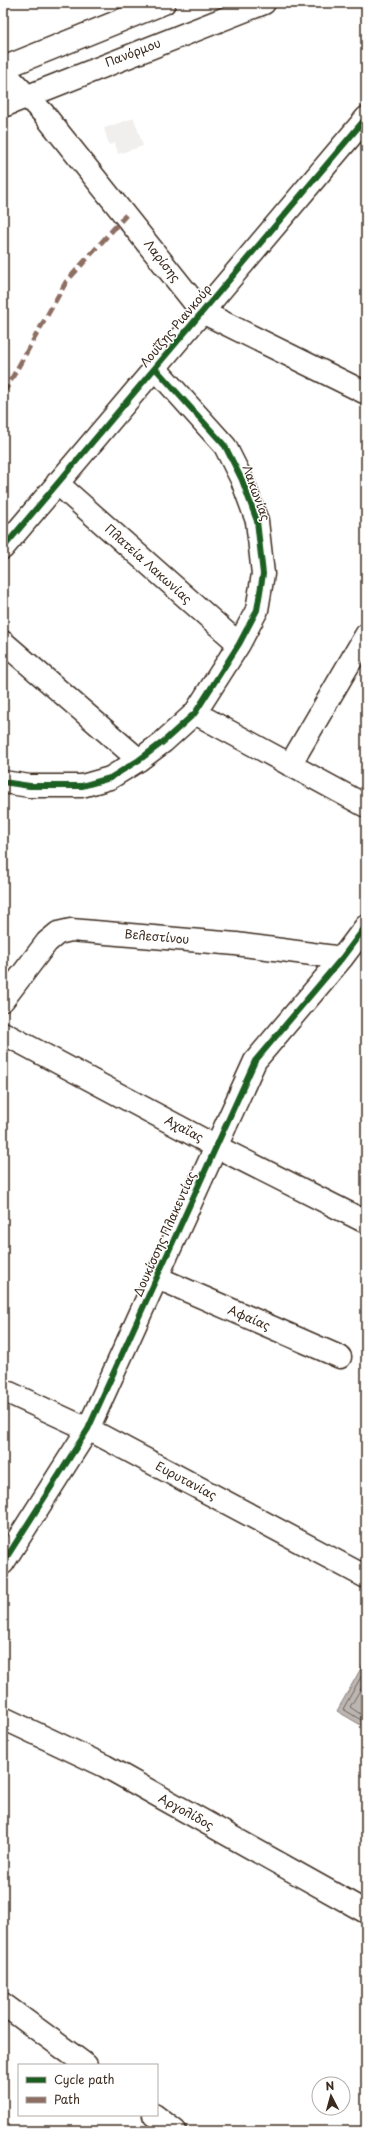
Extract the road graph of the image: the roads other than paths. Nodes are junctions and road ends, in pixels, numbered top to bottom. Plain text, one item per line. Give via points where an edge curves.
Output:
1 (164, 3) edge
2 (264, 3) edge
3 (3, 68) edge
4 (3, 71) edge
5 (26, 95) junction
6 (3, 106) edge
7 (366, 118) edge
8 (202, 312) junction
9 (155, 368) junction
10 (366, 393) edge
11 (57, 483) junction
12 (6, 538) edge
13 (366, 635) edge
14 (3, 642) edge
15 (239, 644) junction
16 (195, 713) junction
17 (139, 760) junction
18 (290, 765) junction
19 (3, 782) edge
20 (366, 806) edge
21 (366, 926) edge
22 (342, 958) junction
23 (3, 1000) edge
24 (3, 1033) edge
25 (215, 1146) junction
26 (366, 1222) edge
27 (158, 1278) junction
28 (340, 1358) dead end
29 (3, 1390) edge
30 (88, 1429) junction
31 (3, 1563) edge
32 (366, 1577) edge
33 (3, 1718) edge
34 (366, 1912) edge
35 (3, 2004) edge
36 (85, 2064) edge
37 (155, 2116) edge
38 (175, 2131) edge

1 - 3 street
2 - 5 street, Πανόρμου
4 - 5 street, Λαρίσης
5 - 6 street, Πανόρμου
5 - 8 street, Λαρίσης via 49,120
7 - 8 street, Λουΐζης Ριανκούρ
8 - 9 street, Λουΐζης Ριανκούρ
8 - 10 street, Λαρίσης
9 - 11 street, Λουΐζης Ριανκούρ
9 - 15 street, Λακωνίας via 225,446 242,480 257,521 263,574 257,610
11 - 12 street, Λουΐζης Ριανκούρ
11 - 15 street, Πλατεία Λακωνίας
13 - 18 street
14 - 17 street
15 - 16 street, Λακωνίας
16 - 17 street, Λακωνίας
16 - 18 street
17 - 19 street, Λακωνίας via 110,778 82,786 30,786
18 - 20 street
21 - 22 street, Δουκίσσης Πλακεντίας
22 - 23 street, Βελεστίνου via 236,944 71,930 58,933 47,942
22 - 25 street, Δουκίσσης Πλακεντίας via 255,1061
24 - 25 street, Αχαΐας
25 - 26 street, Αχαΐας
25 - 27 street, Δουκίσσης Πλακεντίας
27 - 28 street, Αφαίας
27 - 30 street, Δουκίσσης Πλακεντίας
29 - 30 street, Ευρυτανίας
30 - 31 street, Δουκίσσης Πλακεντίας
30 - 32 street, Ευρυτανίας
33 - 34 street, Αργολίδος via 105,1766
35 - 36 street
37 - 38 street

